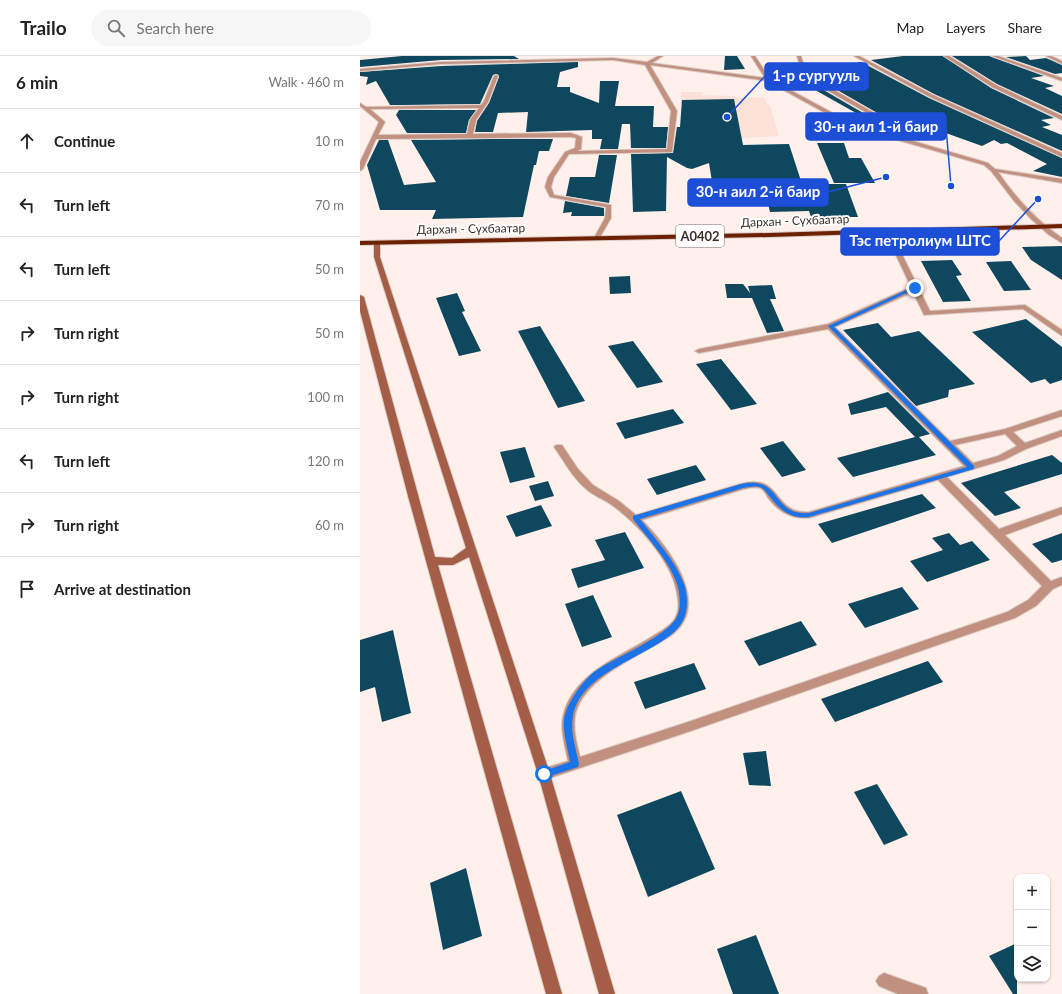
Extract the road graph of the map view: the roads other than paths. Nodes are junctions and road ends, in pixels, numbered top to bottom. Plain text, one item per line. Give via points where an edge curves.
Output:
1 (428, 56) edge
2 (661, 56) edge
3 (753, 56) edge
4 (799, 56) edge
5 (856, 56) edge
6 (946, 56) edge
7 (994, 56) edge
8 (1048, 56) edge
9 (581, 57) edge
10 (530, 58) edge
11 (441, 63) junction
12 (1062, 63) edge
13 (647, 64) junction
14 (360, 70) edge
15 (496, 76) dead end
16 (768, 80) junction
17 (1062, 80) edge
18 (360, 104) edge
19 (482, 106) junction
20 (366, 108) junction
21 (1062, 118) edge
22 (470, 135) junction
23 (374, 137) junction
24 (911, 142) junction
25 (370, 145) junction
26 (360, 147) edge
27 (567, 153) junction
28 (1062, 155) edge
29 (360, 169) edge
30 (993, 170) junction
31 (1062, 181) edge
32 (1040, 226) junction
33 (1062, 226) edge
34 (886, 230) junction
35 (597, 238) junction
36 (1062, 241) edge
37 (360, 243) edge
38 (377, 244) junction
39 (915, 288) junction
40 (360, 297) edge
41 (830, 326) junction
42 (1062, 334) edge
43 (699, 351) dead end
44 (1062, 413) edge
45 (1007, 431) junction
46 (1062, 433) edge
47 (948, 444) junction
48 (559, 446) dead end
49 (1023, 447) junction
50 (971, 467) junction
51 (941, 477) junction
52 (1062, 510) edge
53 (636, 518) junction
54 (998, 534) junction
55 (471, 549) junction
56 (431, 560) junction
57 (1062, 581) edge
58 (1049, 586) junction
59 (575, 764) junction
60 (544, 774) junction
61 (884, 981) dead end
62 (554, 994) edge
63 (607, 994) edge
64 (920, 994) edge

1 - 11 street via 431,62
2 - 13 street
3 - 16 street
4 - 24 street via 803,70 818,83 890,124
5 - 28 street via 954,108
6 - 21 street via 994,86
7 - 17 street
8 - 12 street
9 - 10 street
9 - 13 street
10 - 11 street
11 - 14 street
13 - 16 street
13 - 27 street via 674,111 670,151
15 - 19 street
16 - 24 street via 851,125
18 - 20 street
19 - 20 street
19 - 22 street via 473,120
20 - 23 street via 382,122
22 - 23 street
22 - 27 street via 571,134 579,137 578,149
23 - 25 street
24 - 30 street via 986,164
25 - 26 street
25 - 29 street
27 - 35 street via 551,177 548,187 552,196 609,206 608,218
30 - 31 street
30 - 32 street
32 - 33 highway, Дархан - Сүхбаатар / A0402
32 - 34 highway, Дархан - Сүхбаатар / A0402
32 - 36 street
34 - 35 highway, Дархан - Сүхбаатар / A0402
34 - 39 street
35 - 38 highway, Дархан - Сүхбаатар / A0402
37 - 38 highway, Дархан - Сүхбаатар / A0402
38 - 55 main road via 377,258
39 - 41 street
39 - 42 street via 927,313 1025,307
40 - 56 main road
41 - 43 street
41 - 47 street
44 - 45 street
45 - 47 street
45 - 49 street
46 - 49 street
47 - 50 street
48 - 53 street via 585,483
49 - 50 street via 1001,458
50 - 51 street
51 - 53 street via 809,515 799,516 790,513 782,508 765,487 756,484
51 - 54 street
52 - 54 street
53 - 59 street via 670,563 681,585 684,602 682,615 675,626 658,639 597,675 578,696 569,715
54 - 58 street
55 - 56 main road via 456,562
55 - 60 main road
56 - 62 main road
57 - 58 street
58 - 59 street via 1032,603 1011,615
59 - 60 street
60 - 63 main road
61 - 64 street

